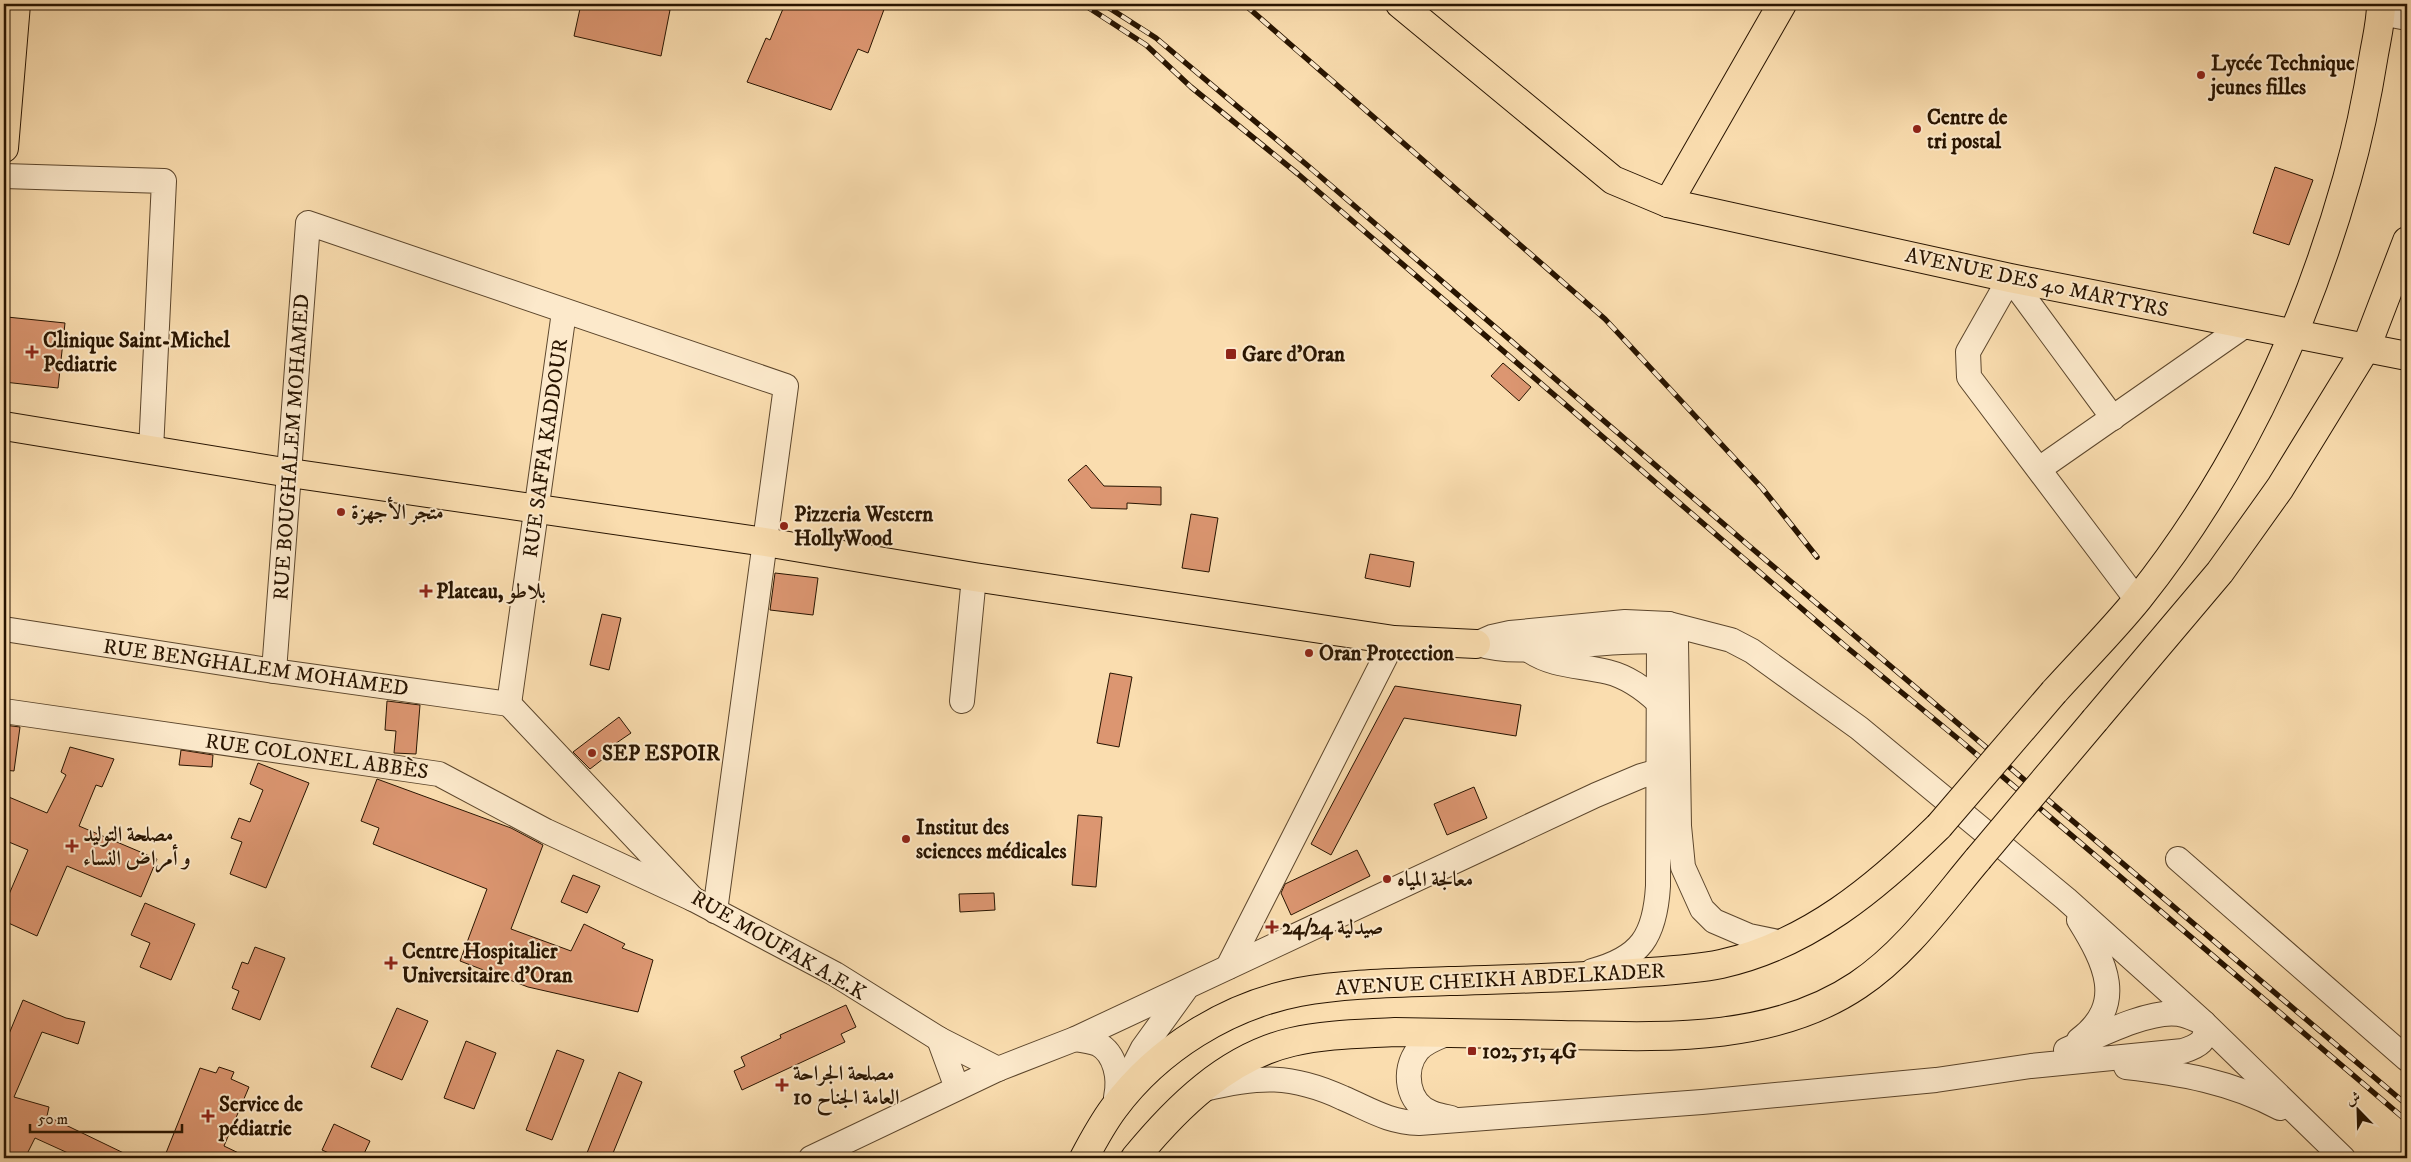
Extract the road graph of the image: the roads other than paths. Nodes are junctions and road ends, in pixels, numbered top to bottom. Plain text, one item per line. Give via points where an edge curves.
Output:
1 (16, 4) edge
2 (1400, 4) edge
3 (1782, 4) edge
4 (2381, 8) edge
5 (2407, 18) edge
6 (4, 148) edge
7 (4, 176) edge
8 (1668, 203) junction
9 (2407, 241) edge
10 (2010, 278) junction
11 (564, 312) junction
12 (2247, 324) junction
13 (2294, 334) junction
14 (2366, 348) junction
15 (2407, 356) edge
16 (2113, 418) junction
17 (4, 426) edge
18 (151, 450) junction
19 (2040, 469) junction
20 (290, 473) junction
21 (536, 510) junction
22 (765, 542) junction
23 (974, 577) junction
24 (2137, 600) junction
25 (4, 629) edge
26 (1668, 635) junction
27 (1394, 640) junction
28 (1476, 644) junction
29 (1527, 650) junction
30 (274, 671) junction
31 (962, 701) dead end
32 (1658, 702) junction
33 (509, 704) junction
34 (4, 711) edge
35 (1658, 742) junction
36 (1668, 768) junction
37 (1616, 786) junction
38 (2178, 859) dead end
39 (693, 900) junction
40 (2066, 900) junction
41 (715, 912) junction
42 (1783, 943) junction
43 (1228, 967) junction
44 (1567, 978) junction
45 (1187, 987) junction
46 (2204, 1024) junction
47 (1449, 1033) junction
48 (939, 1039) junction
49 (1075, 1040) junction
50 (2066, 1050) junction
51 (2407, 1059) edge
52 (2031, 1066) junction
53 (998, 1069) junction
54 (957, 1088) junction
55 (1200, 1090) junction
56 (1113, 1110) junction
57 (1455, 1119) junction
58 (2301, 1119) junction
59 (811, 1158) edge
60 (1084, 1158) edge
61 (1135, 1158) edge
62 (2343, 1158) edge

1 - 6 main road
2 - 8 main road, AVENUE DES 40 MARTYRS via 1613,180
3 - 8 main road
4 - 5 street
4 - 13 main road, AVENUE CHEIKH ABDELKADER via 2364,117 2328,245
7 - 18 street via 164,180
8 - 10 main road, AVENUE DES 40 MARTYRS
9 - 14 main road
10 - 12 main road, AVENUE DES 40 MARTYRS
10 - 16 street
10 - 19 street via 1968,352 1969,377
11 - 20 street, RUE BOUGHALEM MOHAMED via 308,223
11 - 21 street, RUE SAFFA KADDOUR
11 - 22 street via 786,386
12 - 13 main road, AVENUE DES 40 MARTYRS
12 - 16 street
13 - 14 main road, AVENUE DES 40 MARTYRS
13 - 24 main road, AVENUE CHEIKH ABDELKADER via 2253,422 2210,499
14 - 15 main road, AVENUE DES 40 MARTYRS
14 - 47 main road, bridge via 2280,488 2236,552 2186,615 1892,958 1859,985 1822,1006 1738,1030 1681,1035
16 - 19 street
17 - 18 main road
18 - 20 main road
19 - 24 street
20 - 21 main road
20 - 30 street, RUE BOUGHALEM MOHAMED
21 - 22 main road
21 - 33 street, RUE SAFFA KADDOUR
22 - 23 main road
22 - 41 street
23 - 27 main road
23 - 31 street
24 - 42 main road, AVENUE CHEIKH ABDELKADER, bridge via 1939,826 1872,887 1812,929
25 - 30 street, RUE BENGHALEM MOHAMED
26 - 28 street via 1625,622 1510,633
26 - 29 street
26 - 32 street
26 - 36 street
26 - 40 street via 1763,660 1859,728
27 - 28 main road
27 - 43 street
28 - 29 street
29 - 32 street via 1555,663 1621,676
30 - 33 street, RUE BENGHALEM MOHAMED
32 - 35 street
33 - 39 street, RUE MOUFAK A.E.K
34 - 39 street, RUE COLONEL ABBÈS via 439,774 546,831
35 - 36 street
35 - 37 street via 1645,758 1623,775
36 - 37 street
36 - 42 street via 1683,867 1702,909 1727,928
36 - 44 street via 1657,904 1646,939 1636,951 1621,960
37 - 43 street
38 - 51 street
39 - 41 street, RUE MOUFAK A.E.K
40 - 46 street
40 - 50 street via 2098,953 2108,992 2105,1008 2097,1022
41 - 48 street, RUE MOUFAK A.E.K via 835,974
42 - 44 main road, AVENUE CHEIKH ABDELKADER via 1720,964
43 - 45 street
44 - 56 main road, AVENUE CHEIKH ABDELKADER via 1404,982 1299,992 1265,1001 1235,1012 1172,1049 1128,1090
45 - 49 street
45 - 56 street via 1143,1048
46 - 50 street via 2181,1014 2154,1015
46 - 52 street via 2204,1040 2183,1051
46 - 58 street
47 - 55 main road via 1352,1034 1291,1042 1229,1069
47 - 57 street via 1419,1050 1408,1075 1411,1093 1417,1103 1431,1113
48 - 53 street, RUE MOUFAK A.E.K
48 - 54 street
49 - 53 street
49 - 56 street via 1099,1045 1112,1060 1118,1079
50 - 52 street
52 - 57 street via 1936,1080 1702,1102
52 - 58 street via 2124,1066 2194,1076 2256,1095
53 - 54 street
54 - 59 street
55 - 57 street via 1249,1079 1276,1078 1319,1087 1400,1122
55 - 61 main road via 1159,1129
56 - 60 main road, AVENUE CHEIKH ABDELKADER
58 - 62 street

